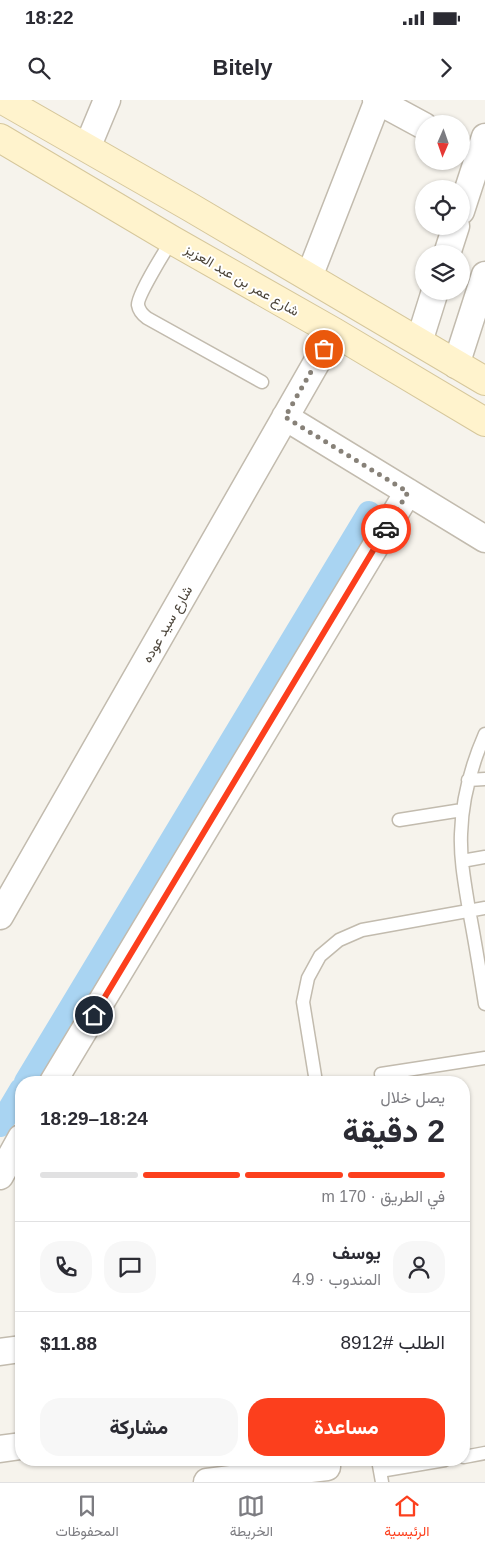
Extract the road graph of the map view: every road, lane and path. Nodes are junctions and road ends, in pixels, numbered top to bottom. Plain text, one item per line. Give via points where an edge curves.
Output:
1 (3, 100) edge
2 (107, 100) edge
3 (377, 100) edge
4 (415, 121) edge
5 (0, 138) edge
6 (87, 148) junction
7 (478, 150) edge
8 (470, 180) edge
9 (190, 207) junction
10 (172, 240) junction
11 (485, 275) edge
12 (309, 277) junction
13 (432, 300) edge
14 (334, 332) junction
15 (419, 342) junction
16 (456, 364) junction
17 (485, 381) edge
18 (262, 382) dead end
19 (285, 417) junction
20 (485, 422) edge
21 (408, 492) junction
22 (485, 539) edge
23 (485, 734) edge
24 (485, 779) edge
25 (468, 780) junction
26 (462, 810) junction
27 (399, 820) dead end
28 (485, 857) edge
29 (462, 861) junction
30 (485, 908) edge
31 (469, 910) junction
32 (0, 916) edge
33 (485, 1004) edge
34 (485, 1058) edge
35 (381, 1074) dead end
36 (57, 1076) edge
37 (315, 1076) edge
38 (15, 1149) edge
39 (0, 1176) edge
40 (15, 1349) edge
41 (0, 1352) edge
42 (15, 1447) edge
43 (0, 1449) edge
44 (485, 1453) edge
45 (470, 1456) edge
46 (410, 1466) edge
47 (327, 1467) dead end
48 (380, 1471) edge
49 (207, 1482) edge

1 - 6 main road
2 - 6 street
3 - 4 street
3 - 12 street
5 - 10 main road, شارع عمر بن عبد العزيز
6 - 9 main road
7 - 8 street
9 - 10 main road
9 - 12 main road
10 - 14 main road, شارع عمر بن عبد العزيز
10 - 18 lane via 141,295 140,311 147,318
11 - 16 street
12 - 15 main road
13 - 15 street
14 - 19 street, شارع سيد عوده
14 - 20 main road, شارع عمر بن عبد العزيز
15 - 16 main road
16 - 17 main road
19 - 21 street
19 - 32 street, شارع سيد عوده
21 - 22 street
21 - 36 street
23 - 25 lane
24 - 25 lane
25 - 26 lane
26 - 27 lane
26 - 29 lane
28 - 29 lane
29 - 31 lane
30 - 31 lane
31 - 33 lane
31 - 37 lane via 362,930 339,940 320,956 308,978 303,1002
34 - 35 lane
38 - 39 street
40 - 41 street
42 - 43 street
44 - 45 lane
46 - 48 lane
47 - 49 street

